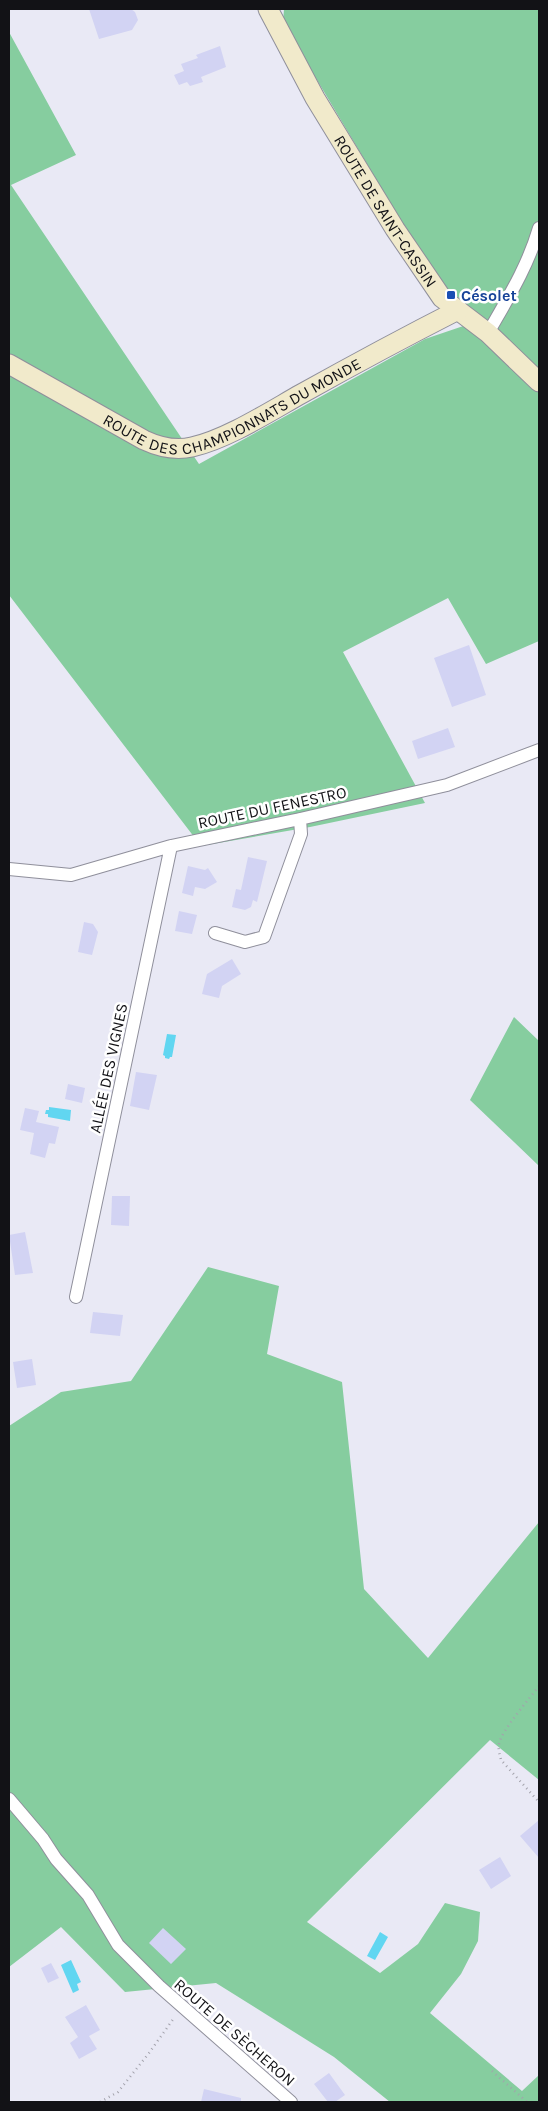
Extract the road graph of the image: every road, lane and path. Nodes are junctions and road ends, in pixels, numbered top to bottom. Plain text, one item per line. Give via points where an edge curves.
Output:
1 (268, 9) edge
2 (539, 228) edge
3 (458, 310) junction
4 (488, 333) junction
5 (9, 364) edge
6 (539, 382) edge
7 (539, 750) edge
8 (300, 819) junction
9 (171, 846) junction
10 (9, 870) edge
11 (215, 933) dead end
12 (76, 1297) dead end
13 (539, 1686) edge
14 (9, 1799) edge
15 (539, 1802) edge
16 (170, 2023) dead end
17 (492, 2071) dead end
18 (100, 2102) edge
19 (290, 2102) edge
20 (527, 2102) edge

1 - 3 street, ROUTE DE SAINT-CASSIN via 315,98 395,229 442,298
2 - 4 street via 517,284
3 - 4 street, ROUTE DE SAINT-CASSIN
3 - 5 street, ROUTE DES CHAMPIONNATS DU MONDE via 262,416 190,448 159,447
4 - 6 street, ROUTE DE SAINT-CASSIN
7 - 8 street, ROUTE DU FENESTRO via 447,785
8 - 9 street, ROUTE DU FENESTRO
8 - 11 street via 301,834 264,937 245,942
9 - 10 street, ROUTE DU FENESTRO via 71,875
9 - 12 street, ALLÉE DES VIGNES
13 - 15 path via 504,1733 499,1752 501,1760
14 - 19 street, ROUTE DE SÈCHERON via 88,1895 118,1945 158,1986
16 - 18 path via 118,2092
17 - 20 path

